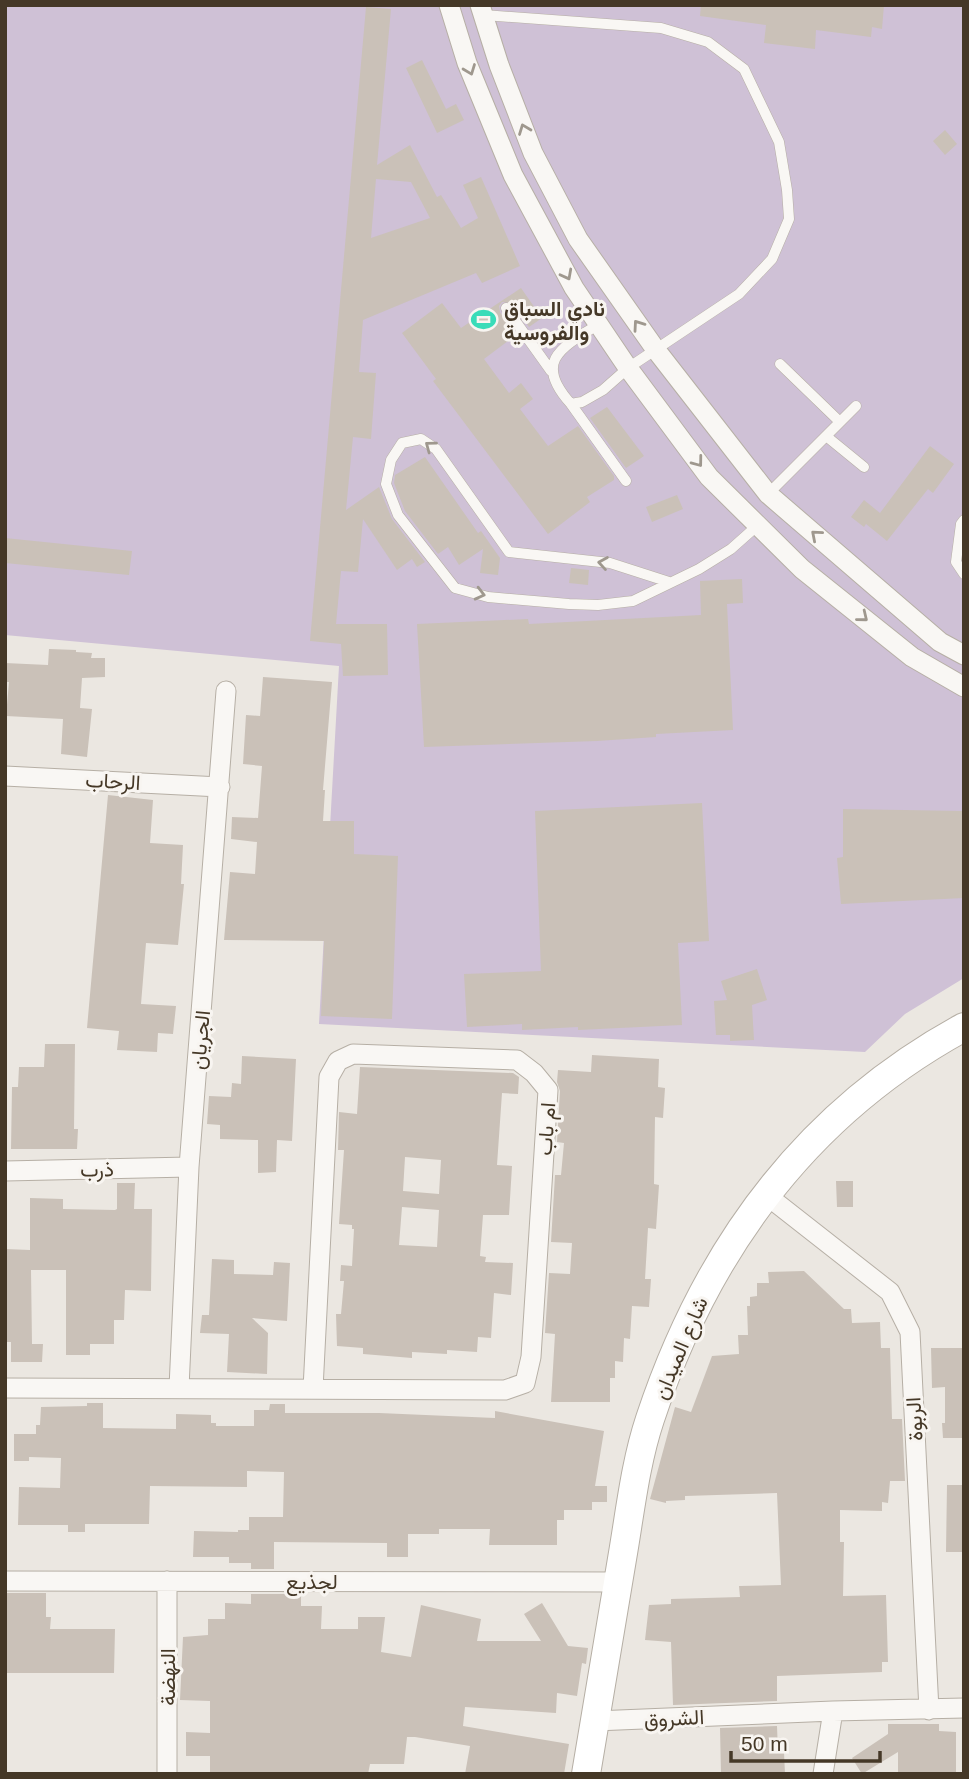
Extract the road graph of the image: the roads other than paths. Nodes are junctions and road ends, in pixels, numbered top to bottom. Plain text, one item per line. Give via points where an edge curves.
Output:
1 (449, 5) edge
2 (481, 10) edge
3 (506, 308) dead end
4 (599, 324) junction
5 (656, 350) junction
6 (780, 364) dead end
7 (628, 368) junction
8 (551, 371) junction
9 (571, 404) junction
10 (856, 406) dead end
11 (840, 422) junction
12 (826, 436) junction
13 (864, 467) dead end
14 (625, 481) dead end
15 (774, 500) junction
16 (964, 520) edge
17 (758, 525) junction
18 (964, 574) edge
19 (669, 582) junction
20 (964, 654) edge
21 (964, 687) edge
22 (226, 691) dead end
23 (5, 776) edge
24 (220, 787) junction
25 (964, 1027) edge
26 (189, 1167) junction
27 (5, 1171) edge
28 (765, 1194) junction
29 (5, 1388) edge
30 (179, 1388) junction
31 (313, 1389) junction
32 (5, 1581) edge
33 (167, 1581) junction
34 (618, 1582) junction
35 (964, 1708) edge
36 (929, 1710) junction
37 (833, 1711) junction
38 (595, 1721) junction
39 (167, 1774) edge
40 (586, 1774) edge
41 (823, 1774) edge

1 -> 4 street via 467,64 513,175 574,288
5 -> 2 street via 578,239 533,153
2 - 5 lane via 661,28 708,42 744,69 779,142 789,219 772,259 739,294
3 - 8 lane
4 - 7 street
4 - 8 lane via 556,356
5 - 7 lane
5 - 15 street
6 - 11 lane
7 - 9 lane via 603,390
7 -> 17 street via 709,477
8 - 9 lane via 557,388
9 - 14 lane
10 - 11 lane
11 - 12 lane
12 - 13 lane
12 - 15 lane
15 - 17 street
20 -> 15 street via 940,642
16 - 18 lane via 956,562
17 - 19 lane via 731,549
17 -> 21 street via 802,569 912,657
19 -> 19 lane via 610,563 509,552 436,449 421,439 402,443 391,460 386,484 398,514 455,588 528,602 598,605 633,601
22 - 24 street, الجريان
23 - 24 street, الرحاب
24 - 26 street, الجريان
25 - 28 street, شارع الميدان via 882,1079 839,1115
26 - 27 street, ذرب
26 - 30 street, الجريان
28 - 34 street, شارع الميدان via 726,1251 693,1313 649,1420
28 - 36 street, الربوة via 890,1292 910,1332
29 - 30 street, ام باب
30 - 31 street, ام باب
31 - 31 street, ام باب via 505,1390 525,1383 531,1357 548,1090 517,1060 353,1054 338,1061 329,1077
32 - 33 street, لجذيع
33 - 34 street, لجذيع
33 - 39 street, النهضة
34 - 38 street, شارع الميدان
35 - 36 street, الشروق
36 - 37 street, الشروق
37 - 38 street, الشروق
37 - 41 street
38 - 40 street, شارع الميدان

